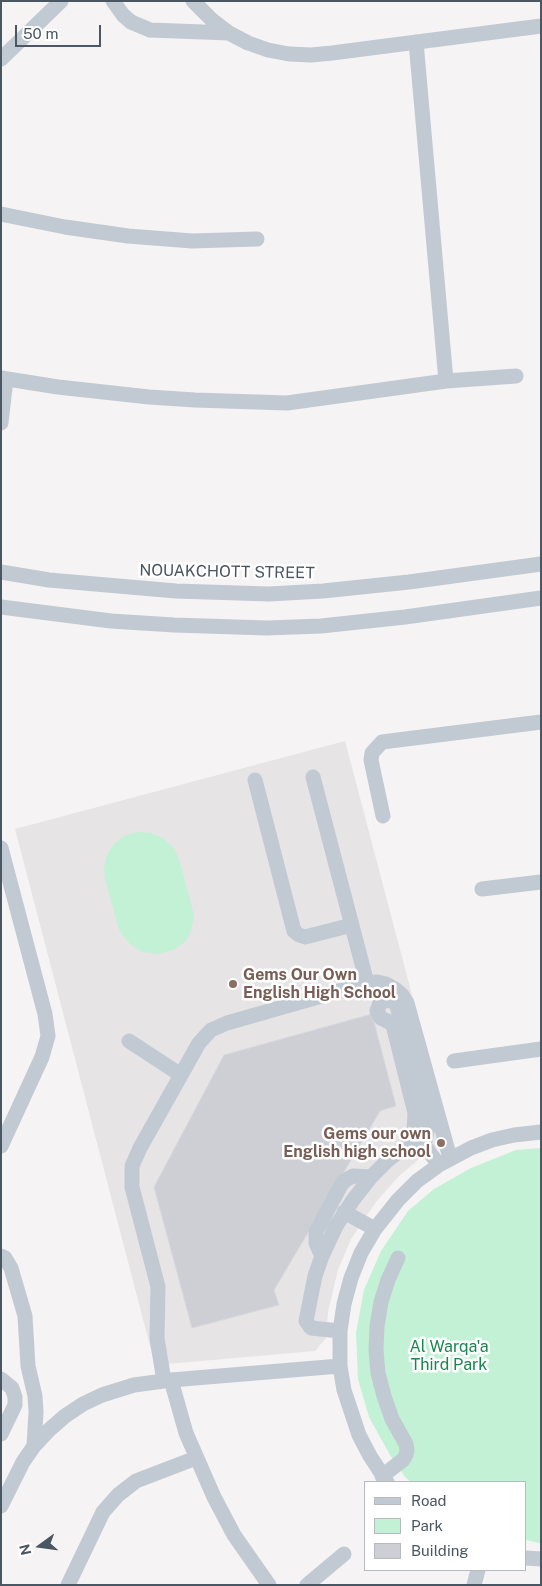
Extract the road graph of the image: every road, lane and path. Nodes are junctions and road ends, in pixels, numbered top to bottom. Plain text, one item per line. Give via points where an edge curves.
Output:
1 (61, 1) edge
2 (113, 1) edge
3 (193, 1) edge
4 (541, 26) edge
5 (229, 33) junction
6 (416, 42) junction
7 (1, 59) edge
8 (1, 214) edge
9 (257, 239) dead end
10 (516, 376) dead end
11 (4, 379) edge
12 (446, 381) junction
13 (1, 423) edge
14 (541, 555) edge
15 (541, 564) edge
16 (1, 572) edge
17 (308, 592) junction
18 (541, 598) edge
19 (1, 607) edge
20 (541, 722) edge
21 (312, 778) dead end
22 (255, 780) dead end
23 (383, 816) dead end
24 (1, 848) edge
25 (541, 882) edge
26 (6, 887) edge
27 (482, 889) dead end
28 (352, 925) junction
29 (367, 983) junction
30 (129, 1041) dead end
31 (541, 1049) edge
32 (454, 1061) dead end
33 (181, 1075) junction
34 (541, 1132) edge
35 (406, 1145) junction
36 (424, 1145) junction
37 (1, 1146) edge
38 (445, 1161) junction
39 (371, 1177) junction
40 (344, 1212) junction
41 (375, 1229) junction
42 (1, 1256) edge
43 (322, 1256) junction
44 (398, 1258) dead end
45 (340, 1331) junction
46 (340, 1366) junction
47 (1, 1379) edge
48 (167, 1381) junction
49 (1, 1434) edge
50 (34, 1446) junction
51 (196, 1458) junction
52 (385, 1479) edge
53 (1, 1506) edge
54 (344, 1554) dead end
55 (527, 1558) edge
56 (541, 1559) edge
57 (478, 1571) edge
58 (68, 1585) edge
59 (269, 1585) edge
60 (307, 1585) edge
61 (474, 1585) edge

1 - 7 street
2 - 5 street via 131,22 150,30
3 - 5 street
4 - 6 street
5 - 6 street via 268,50 289,54 332,54
6 - 12 street
8 - 9 street via 128,236 192,241
10 - 12 street
11 - 12 street via 149,397 287,402
11 - 13 street
14 - 17 street via 433,572 324,584
15 - 17 street, NOUAKCHOTT STREET
16 - 17 street, NOUAKCHOTT STREET via 49,580 176,591
18 - 19 street via 405,617 267,628 174,626
20 - 23 street via 382,742 370,760
21 - 28 street
22 - 28 street via 294,930 305,937
24 - 26 street
25 - 27 street
26 - 37 street via 45,1014 48,1036 42,1057
28 - 29 street
29 - 33 street via 219,1025 204,1036
29 - 38 street via 377,982 395,989 407,1004
30 - 33 street
31 - 32 street
33 - 48 street via 135,1157 131,1177 158,1287 156,1338
34 - 38 street via 492,1140
35 - 36 street via 415,1142
35 - 36 street via 414,1131 415,1113 393,1025 381,1018 377,1011 380,1003 387,1000 397,1006 425,1114 428,1128
35 - 39 street
36 - 38 street
38 - 41 street via 417,1181
39 - 40 street
39 - 43 street via 354,1176 341,1185 316,1232 316,1243
40 - 41 street
40 - 43 street
41 - 45 street via 351,1278
42 - 50 street via 11,1268 25,1316 28,1366 35,1396
43 - 45 street via 306,1320 311,1328
44 - 52 street via 381,1302 376,1350 384,1396 407,1450 403,1460
45 - 46 street
46 - 48 street
46 - 52 street via 350,1413
47 - 49 street via 12,1388 15,1396 15,1405
48 - 50 street via 122,1388 83,1404 65,1416
48 - 51 street
50 - 53 street via 22,1462
51 - 58 street via 136,1481 118,1495 103,1512
51 - 59 street via 234,1535
54 - 60 street
55 - 56 street
57 - 61 street

